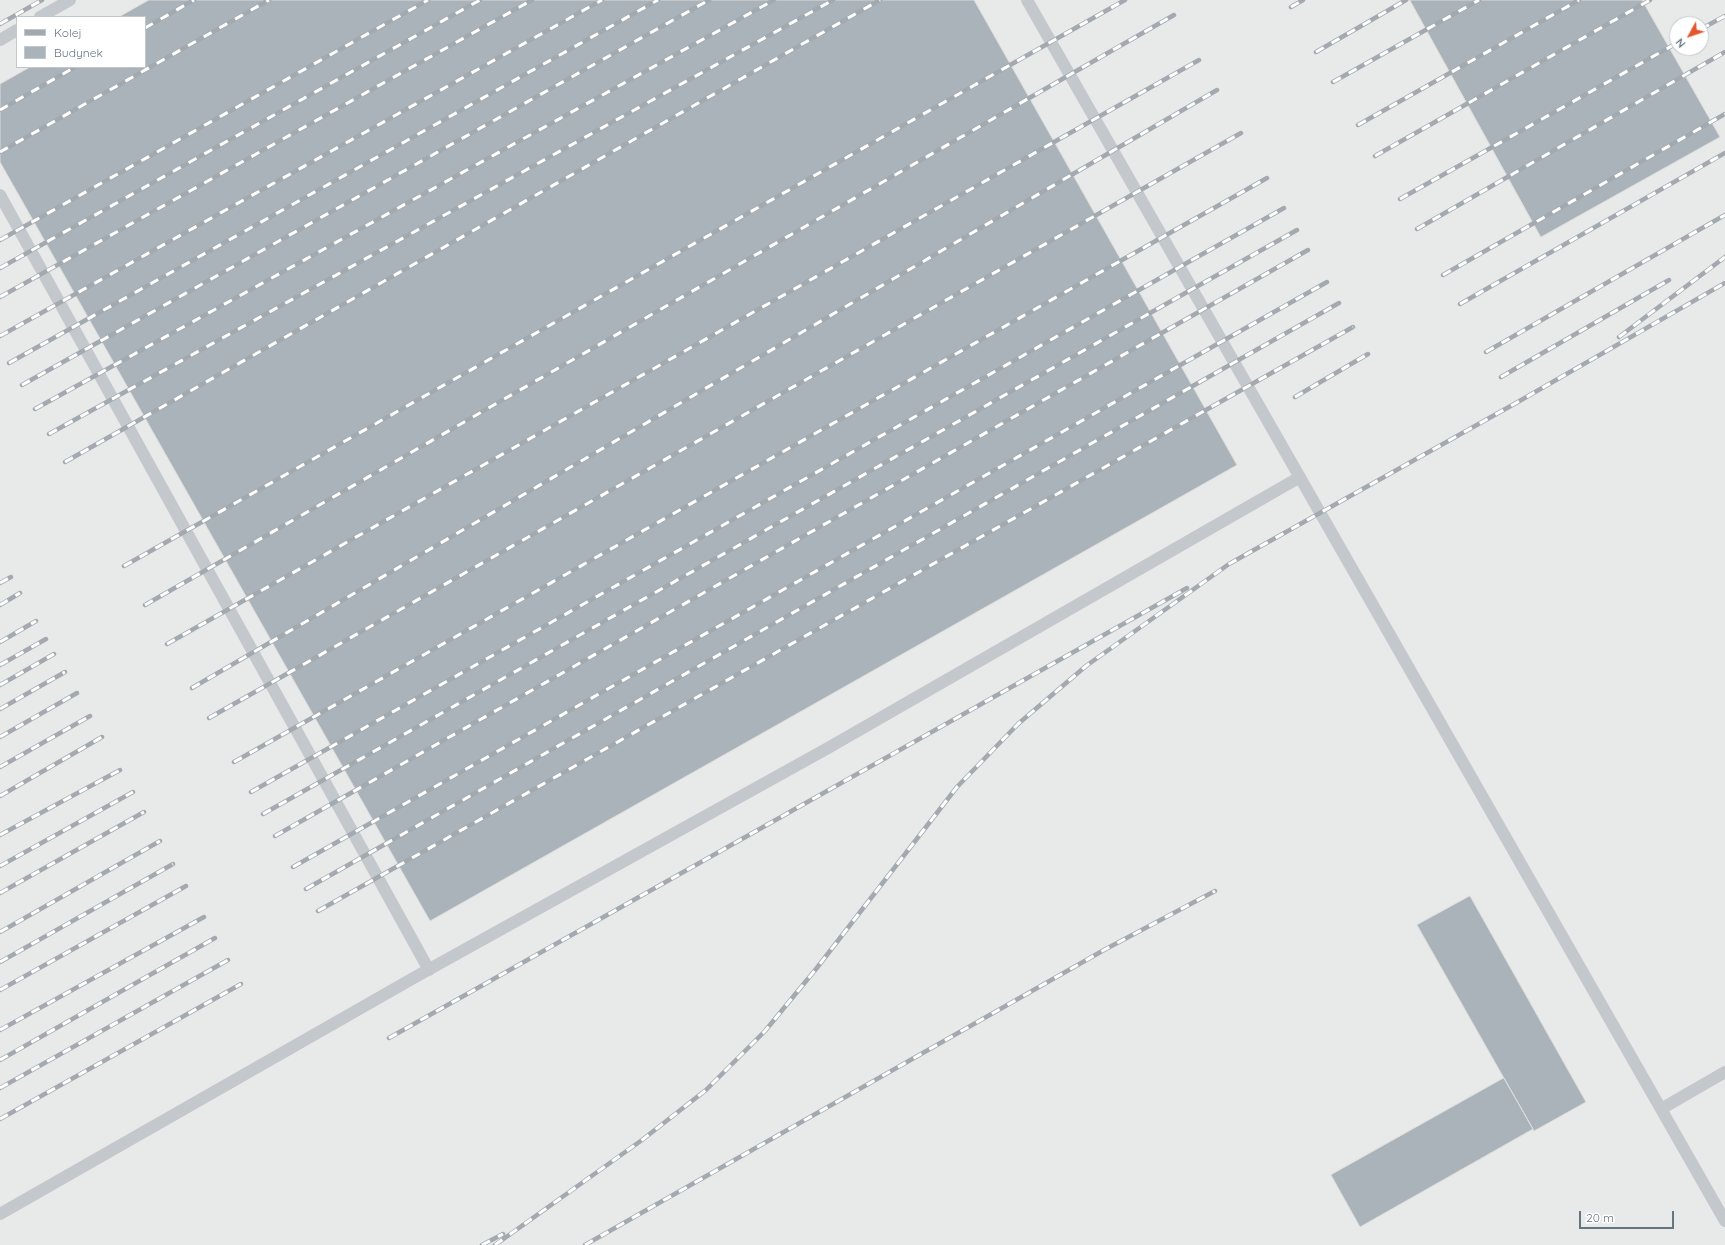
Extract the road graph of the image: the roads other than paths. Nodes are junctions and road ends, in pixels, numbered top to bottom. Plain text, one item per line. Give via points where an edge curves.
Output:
1 (70, 0) edge
2 (1027, 0) edge
3 (42, 16) edge
4 (16, 31) edge
5 (0, 40) edge
6 (0, 195) edge
7 (1300, 477) junction
8 (429, 970) junction
9 (1725, 1072) edge
10 (1661, 1109) junction
11 (0, 1214) edge
12 (1725, 1221) edge

1 - 3 lane
2 - 7 lane
4 - 5 lane
6 - 8 lane
7 - 8 lane via 828,748
7 - 10 lane
8 - 11 lane
9 - 10 lane
10 - 12 lane

